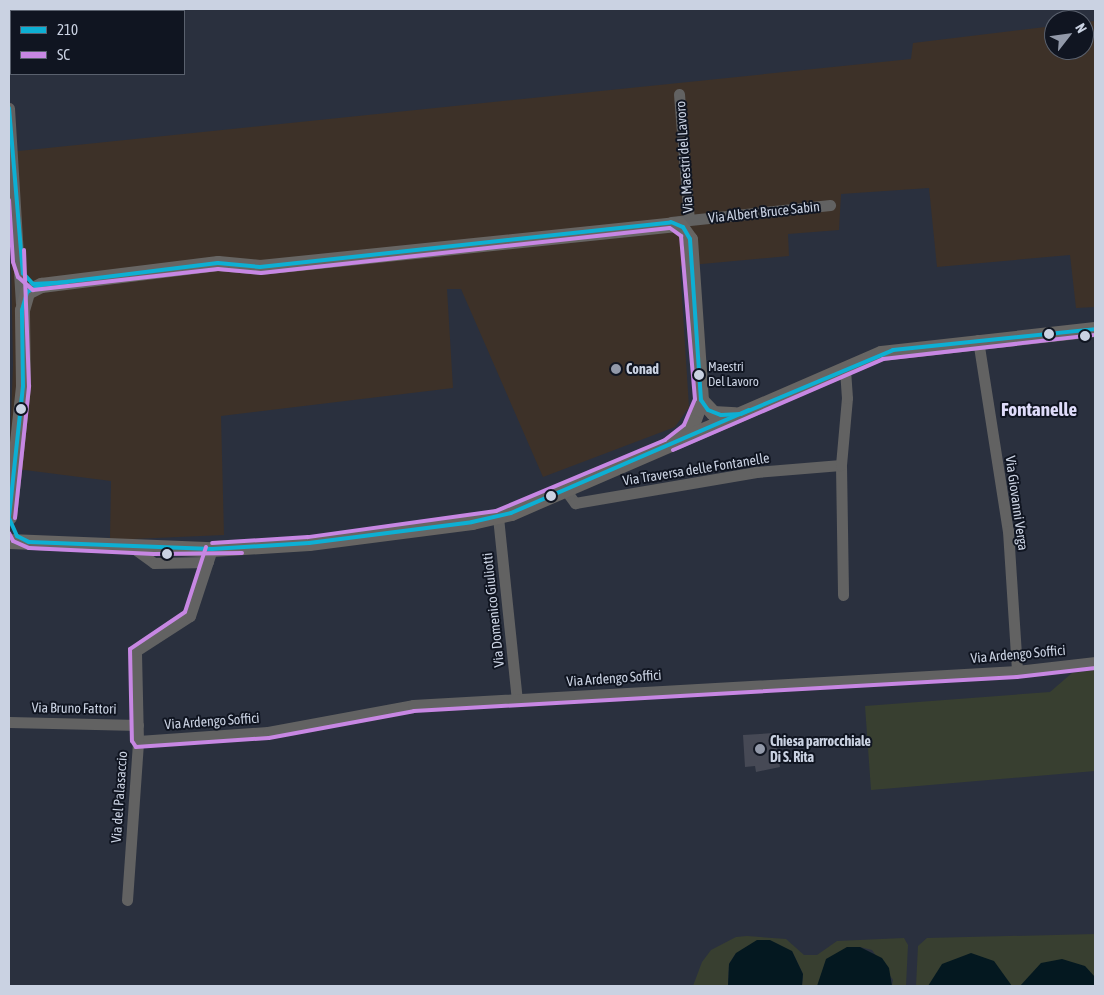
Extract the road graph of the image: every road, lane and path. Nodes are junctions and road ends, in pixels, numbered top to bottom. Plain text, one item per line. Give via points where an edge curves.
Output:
1 (679, 94) dead end
2 (9, 108) edge
3 (830, 205) dead end
4 (708, 218) junction
5 (689, 220) junction
6 (671, 222) junction
7 (690, 239) junction
8 (19, 261) junction
9 (41, 285) junction
10 (22, 310) junction
11 (1095, 329) edge
12 (978, 340) junction
13 (845, 367) junction
14 (701, 400) junction
15 (741, 414) junction
16 (12, 432) edge
17 (668, 445) junction
18 (841, 465) junction
19 (564, 488) junction
20 (498, 516) junction
21 (9, 517) edge
22 (9, 541) edge
23 (29, 542) junction
24 (210, 556) junction
25 (843, 595) dead end
26 (1095, 662) edge
27 (1017, 671) junction
28 (517, 700) junction
29 (9, 722) edge
30 (138, 725) junction
31 (138, 740) junction
32 (127, 900) dead end

1 - 5 street, Via Maestri del Lavoro
2 - 8 street
3 - 4 street, Via Albert Bruce Sabin
4 - 5 street, Via Albert Bruce Sabin
4 - 7 street, Via Maestri del Lavoro via 694,226
5 - 6 street, Via Albert Bruce Sabin
6 - 7 main road, Via Maestri del Lavoro via 683,227
6 - 9 main road, Via Albert Bruce Sabin via 260,267 218,263
7 - 14 main road
8 - 9 street via 28,280
8 - 10 street
9 - 10 main road via 27,292
10 - 16 main road via 23,386
11 - 12 main road
12 - 13 main road via 893,350
12 - 27 street, Via Giovanni Verga via 1008,531
13 - 15 main road
13 - 18 street
14 - 15 main road via 713,413
14 - 17 main road via 689,429
15 - 17 main road
16 - 21 main road
17 - 19 main road
18 - 19 street, Via Traversa delle Fontanelle via 756,472 575,503
18 - 25 street
19 - 20 main road
20 - 24 main road
20 - 28 street, Via Domenico Giuliotti
21 - 23 main road via 17,536
22 - 23 main road
23 - 24 main road via 132,547
24 - 30 street, Via del Palasaccio via 190,616 136,651
26 - 27 street, Via Ardengo Soffici
27 - 28 street, Via Ardengo Soffici
28 - 31 street, Via Ardengo Soffici via 413,705 268,732
29 - 30 street, Via Bruno Fattori
30 - 31 street, Via del Palasaccio
31 - 32 street, Via del Palasaccio

